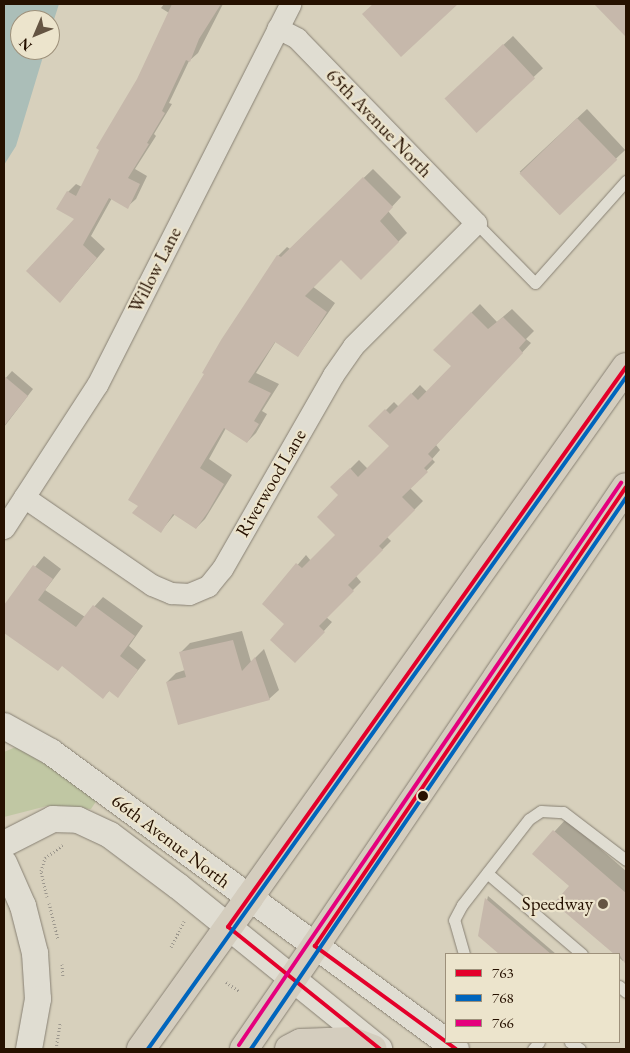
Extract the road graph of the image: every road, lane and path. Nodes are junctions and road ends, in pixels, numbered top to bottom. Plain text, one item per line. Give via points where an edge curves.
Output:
1 (290, 4) edge
2 (277, 28) junction
3 (626, 181) edge
4 (476, 223) junction
5 (626, 367) edge
6 (626, 487) edge
7 (24, 497) junction
8 (626, 515) edge
9 (4, 528) edge
10 (515, 652) junction
11 (4, 726) edge
12 (4, 844) edge
13 (67, 844) dead end
14 (626, 860) edge
15 (4, 864) edge
16 (486, 873) junction
17 (48, 898) dead end
18 (249, 898) junction
19 (179, 916) dead end
20 (228, 927) junction
21 (315, 946) junction
22 (171, 947) dead end
23 (464, 953) edge
24 (581, 953) edge
25 (292, 980) junction
26 (226, 982) dead end
27 (240, 991) dead end
28 (445, 1041) edge
29 (29, 1049) edge
30 (141, 1049) edge
31 (244, 1049) edge
32 (289, 1049) edge
33 (373, 1049) edge
34 (380, 1049) edge

1 - 2 street, Willow Lane
2 - 4 street, 65th Avenue North via 297,38
2 - 7 street, Willow Lane via 97,385
3 - 4 lane via 535,283
4 - 7 street, Riverwood Lane via 353,346 333,374 222,570 208,586 189,594 171,593 152,585
5 - 18 highway
6 - 10 highway
7 - 9 street, Willow Lane
8 - 10 highway
10 - 21 highway
11 - 18 street, 66th Avenue North via 51,752
12 - 20 street, 66th Avenue North via 53,819 78,820 110,834
13 - 17 path via 52,850 45,858 41,876
14 - 16 lane via 563,812 541,811 529,819
15 - 29 street via 24,906 35,953 38,999
16 - 23 lane via 454,920
16 - 24 lane
18 - 20 highway
18 - 21 street, 66th Avenue North
19 - 22 path via 185,922
20 - 25 street, 66th Avenue North
20 - 30 highway
21 - 25 highway
21 - 28 street, 66th Avenue North
25 - 31 highway
25 - 34 street, 66th Avenue North
26 - 27 path
32 - 33 highway via 302,1044 352,1041

